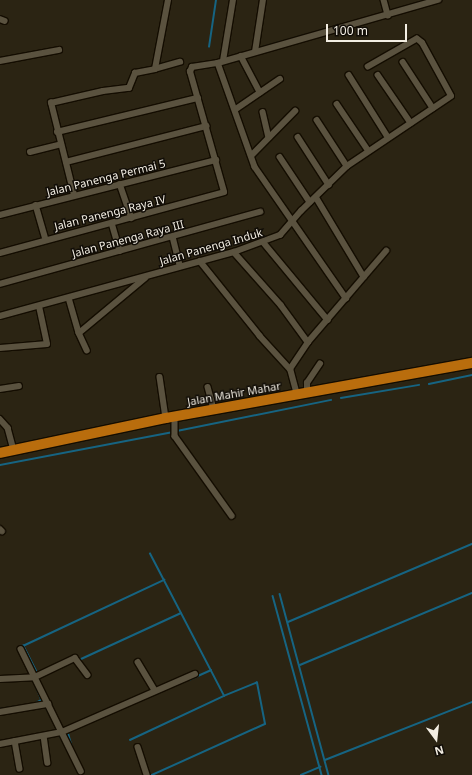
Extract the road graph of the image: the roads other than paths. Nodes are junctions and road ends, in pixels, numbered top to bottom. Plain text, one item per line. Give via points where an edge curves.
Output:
1 (168, 0) edge
2 (233, 0) edge
3 (262, 0) edge
4 (384, 0) edge
5 (438, 0) edge
6 (388, 15) junction
7 (58, 50) dead end
8 (256, 52) junction
9 (241, 56) junction
10 (0, 61) edge
11 (180, 62) dead end
12 (221, 62) junction
13 (403, 62) dead end
14 (368, 67) dead end
15 (155, 69) junction
16 (349, 75) dead end
17 (378, 75) dead end
18 (280, 79) dead end
19 (260, 92) junction
20 (198, 98) junction
21 (337, 104) dead end
22 (433, 108) junction
23 (236, 109) junction
24 (295, 111) dead end
25 (263, 112) dead end
26 (317, 120) dead end
27 (411, 123) junction
28 (206, 126) junction
29 (57, 132) junction
30 (269, 137) junction
31 (298, 137) dead end
32 (388, 138) junction
33 (60, 144) junction
34 (368, 150) junction
35 (30, 152) dead end
36 (251, 156) junction
37 (280, 157) dead end
38 (216, 160) junction
39 (66, 162) junction
40 (348, 166) junction
41 (120, 184) junction
42 (329, 185) junction
43 (74, 195) junction
44 (316, 197) junction
45 (310, 202) junction
46 (36, 206) junction
47 (260, 212) dead end
48 (0, 215) edge
49 (132, 218) junction
50 (292, 222) junction
51 (112, 223) junction
52 (173, 238) junction
53 (46, 239) junction
54 (264, 243) junction
55 (120, 251) junction
56 (386, 251) dead end
57 (234, 252) junction
58 (0, 253) edge
59 (200, 261) junction
60 (180, 266) junction
61 (148, 276) junction
62 (364, 277) junction
63 (0, 284) edge
64 (69, 298) junction
65 (346, 298) junction
66 (39, 307) junction
67 (0, 316) edge
68 (328, 320) junction
69 (79, 333) junction
70 (308, 342) junction
71 (0, 348) edge
72 (87, 350) dead end
73 (472, 363) edge
74 (320, 364) dead end
75 (290, 369) junction
76 (160, 377) dead end
77 (19, 386) dead end
78 (208, 387) dead end
79 (0, 389) edge
80 (302, 394) junction
81 (214, 409) junction
82 (171, 417) junction
83 (0, 419) edge
84 (14, 450) junction
85 (0, 453) edge
86 (232, 516) dead end
87 (21, 648) dead end
88 (138, 662) dead end
89 (195, 674) dead end
90 (88, 675) dead end
91 (35, 677) junction
92 (0, 679) edge
93 (155, 690) junction
94 (48, 704) junction
95 (0, 712) edge
96 (62, 732) junction
97 (44, 736) junction
98 (15, 741) junction
99 (0, 744) edge
100 (138, 747) dead end
101 (48, 764) dead end
102 (20, 769) dead end
103 (81, 771) dead end
104 (147, 775) edge

1 - 15 street
2 - 12 street
3 - 8 street
4 - 6 street
5 - 6 street
6 - 8 street
7 - 10 street
8 - 9 street
9 - 12 street
9 - 19 street
11 - 15 street
12 - 20 street via 190,68
12 - 23 street
13 - 22 street
14 - 22 street, Jalan Panenga Induk via 417,40 422,43 451,94
15 - 29 street via 135,73 129,88 52,102
16 - 32 street
17 - 27 street
18 - 19 street
19 - 23 street
20 - 28 street
20 - 29 street
21 - 34 street
22 - 27 street, Jalan Panenga Induk
23 - 36 street
24 - 30 street
25 - 30 street
26 - 40 street
27 - 32 street, Jalan Panenga Induk
28 - 38 street
28 - 39 street
29 - 33 street
30 - 36 street
31 - 42 street
32 - 34 street, Jalan Panenga Induk
33 - 35 street
33 - 39 street
34 - 40 street, Jalan Panenga Induk
36 - 50 street via 256,169
37 - 45 street
38 - 41 street, Jalan Panenga Permai 5
38 - 49 street, Jalan Panenga Raya IV via 224,192
39 - 43 street
40 - 42 street, Jalan Panenga Induk
41 - 43 street, Jalan Panenga Permai 5
41 - 49 street
42 - 44 street, Jalan Panenga Induk
43 - 46 street, Jalan Panenga Permai 5
44 - 45 street, Jalan Panenga Induk
44 - 62 street
45 - 50 street, Jalan Panenga Induk
46 - 48 street, Jalan Panenga Permai 5
46 - 53 street
47 - 52 street, Jalan Panenga Raya III
49 - 51 street, Jalan Panenga Raya IV
50 - 54 street, Jalan Panenga Induk via 282,234
50 - 65 street
51 - 53 street, Jalan Panenga Raya IV
51 - 55 street
52 - 55 street, Jalan Panenga Raya III
52 - 60 street
53 - 58 street, Jalan Panenga Raya IV
54 - 57 street, Jalan Panenga Induk
54 - 68 street
55 - 63 street, Jalan Panenga Raya III
56 - 62 street
57 - 59 street, Jalan Panenga Induk
57 - 70 street via 281,305
59 - 60 street, Jalan Panenga Induk
59 - 75 street
60 - 61 street, Jalan Panenga Induk
61 - 64 street, Jalan Panenga Induk
61 - 69 street
62 - 65 street
64 - 66 street, Jalan Panenga Induk
64 - 69 street
65 - 68 street
66 - 67 street, Jalan Panenga Induk
66 - 71 street via 47,344
68 - 70 street
69 - 72 street
70 - 75 street
73 - 80 highway, Jalan Mahir Mahar
74 - 80 street
75 - 80 street
76 - 82 street
77 - 79 street
78 - 81 street
80 - 81 highway, Jalan Mahir Mahar
81 - 82 highway, Jalan Mahir Mahar
82 - 84 highway, Jalan Mahir Mahar
82 - 86 street via 175,436
83 - 84 street via 8,428
84 - 85 highway, Jalan Mahir Mahar
87 - 91 street
88 - 93 street
89 - 93 street
90 - 91 street via 75,658
91 - 92 street
91 - 94 street
93 - 96 street
94 - 95 street
94 - 96 street
96 - 97 street
96 - 103 street
97 - 98 street
97 - 101 street
98 - 99 street
98 - 102 street
100 - 104 street

